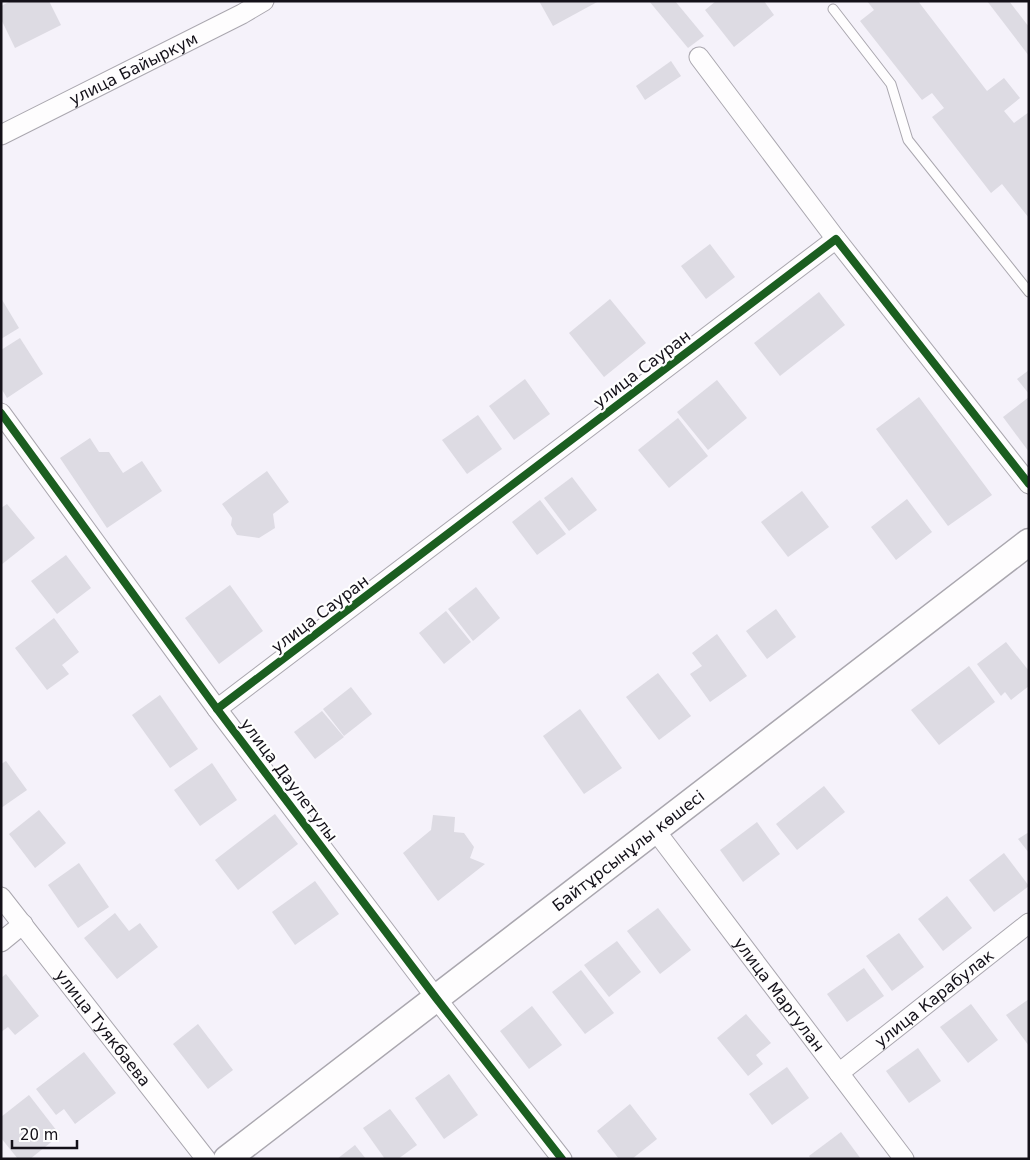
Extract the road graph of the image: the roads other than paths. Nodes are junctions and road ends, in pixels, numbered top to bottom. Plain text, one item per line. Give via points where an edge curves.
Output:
1 (264, 1) edge
2 (833, 9) dead end
3 (699, 57) dead end
4 (1, 135) edge
5 (836, 239) junction
6 (1029, 292) edge
7 (1, 413) edge
8 (1029, 484) edge
9 (1029, 542) edge
10 (217, 709) junction
11 (655, 830) junction
12 (1, 897) edge
13 (23, 924) junction
14 (1029, 924) edge
15 (1, 942) edge
16 (436, 998) junction
17 (839, 1073) junction
18 (206, 1159) edge
19 (227, 1159) edge
20 (562, 1159) edge
21 (904, 1159) edge

1 - 4 street, улица Байыркум
2 - 6 lane via 891,84 908,140
3 - 5 street
5 - 8 street
5 - 10 street, улица Сауран
7 - 10 street, улица Даулетулы
9 - 11 main road, Байтұрсынұлы көшесі
10 - 16 street, улица Даулетулы
11 - 16 main road, Байтұрсынұлы көшесі
11 - 17 street, улица Маргулан
12 - 13 street, улица Туякбаева
13 - 15 street
13 - 18 street, улица Туякбаева
14 - 17 street, улица Карабулак
16 - 19 main road, Байтұрсынұлы көшесі
16 - 20 street, улица Даулетулы
17 - 21 street, улица Маргулан

